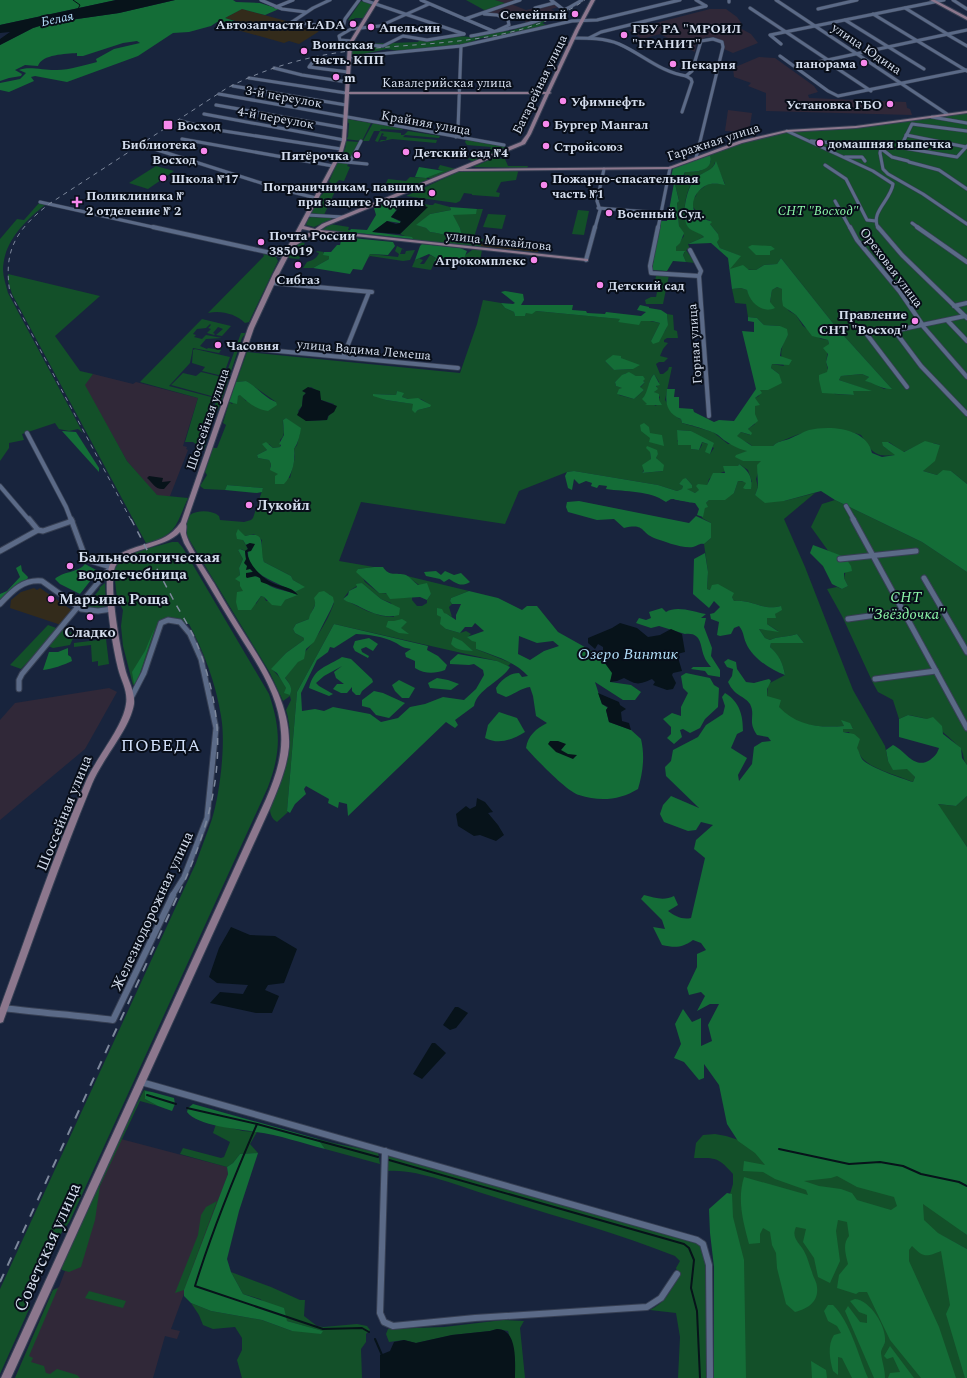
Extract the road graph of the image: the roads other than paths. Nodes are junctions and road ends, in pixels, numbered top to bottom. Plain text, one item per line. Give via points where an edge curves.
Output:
1 (261, 0) edge
2 (293, 0) edge
3 (321, 0) edge
4 (330, 0) edge
5 (359, 0) edge
6 (364, 0) edge
7 (421, 0) edge
8 (520, 0) edge
9 (551, 0) edge
10 (582, 0) edge
11 (593, 0) edge
12 (680, 0) edge
13 (696, 0) edge
14 (776, 0) edge
15 (857, 0) edge
16 (944, 0) edge
17 (953, 0) edge
18 (934, 1) edge
19 (326, 2) junction
20 (376, 2) edge
21 (554, 3) junction
22 (429, 4) junction
23 (276, 7) junction
24 (535, 8) dead end
25 (750, 8) dead end
26 (818, 8) dead end
27 (905, 8) junction
28 (967, 9) edge
29 (564, 10) junction
30 (306, 12) junction
31 (404, 13) junction
32 (483, 14) junction
33 (873, 14) junction
34 (465, 19) junction
35 (967, 19) edge
36 (582, 20) junction
37 (845, 20) junction
38 (815, 26) junction
39 (359, 28) junction
40 (967, 30) edge
41 (495, 31) junction
42 (784, 31) junction
43 (948, 35) junction
44 (471, 36) dead end
45 (573, 38) junction
46 (589, 38) junction
47 (919, 41) junction
48 (350, 43) junction
49 (781, 44) dead end
50 (461, 46) junction
51 (967, 46) edge
52 (889, 47) junction
53 (859, 54) junction
54 (780, 56) dead end
55 (349, 57) junction
56 (315, 58) dead end
57 (827, 61) junction
58 (795, 67) junction
59 (274, 68) dead end
60 (924, 69) dead end
61 (967, 70) edge
62 (348, 72) junction
63 (686, 76) junction
64 (249, 78) dead end
65 (347, 82) junction
66 (902, 84) junction
67 (233, 86) dead end
68 (871, 91) junction
69 (459, 92) junction
70 (549, 93) junction
71 (219, 94) dead end
72 (346, 94) junction
73 (216, 105) dead end
74 (346, 105) junction
75 (682, 112) dead end
76 (967, 112) edge
77 (204, 114) dead end
78 (947, 114) junction
79 (932, 116) junction
80 (345, 117) junction
81 (181, 121) dead end
82 (967, 123) edge
83 (344, 128) junction
84 (787, 131) junction
85 (967, 131) edge
86 (906, 135) junction
87 (456, 137) junction
88 (182, 139) dead end
89 (344, 140) junction
90 (362, 141) dead end
91 (808, 141) junction
92 (504, 145) dead end
93 (145, 146) dead end
94 (967, 146) edge
95 (881, 148) junction
96 (341, 149) junction
97 (842, 156) junction
98 (696, 158) junction
99 (865, 160) dead end
100 (336, 161) junction
101 (350, 162) junction
102 (367, 164) dead end
103 (824, 165) dead end
104 (333, 166) junction
105 (670, 168) junction
106 (604, 169) junction
107 (460, 170) junction
108 (967, 189) edge
109 (316, 198) junction
110 (40, 202) dead end
111 (835, 202) dead end
112 (598, 208) junction
113 (662, 213) junction
114 (307, 215) junction
115 (343, 217) junction
116 (876, 221) junction
117 (912, 222) dead end
118 (967, 224) edge
119 (300, 227) junction
120 (315, 229) junction
121 (290, 248) junction
122 (690, 250) dead end
123 (285, 256) junction
124 (586, 260) joint
125 (967, 262) edge
126 (699, 276) junction
127 (272, 283) junction
128 (967, 303) edge
129 (954, 306) junction
130 (966, 317) edge
131 (947, 320) junction
132 (922, 324) junction
133 (894, 330) junction
134 (967, 341) edge
135 (245, 348) junction
136 (343, 357) junction
137 (458, 368) dead end
138 (967, 377) edge
139 (907, 387) dead end
140 (967, 414) edge
141 (709, 416) dead end
142 (27, 433) dead end
143 (0, 486) edge
144 (846, 506) dead end
145 (72, 521) junction
146 (184, 523) junction
147 (38, 530) junction
148 (167, 541) junction
149 (187, 543) junction
150 (0, 551) edge
151 (916, 551) dead end
152 (873, 555) junction
153 (840, 559) dead end
154 (111, 568) junction
155 (924, 578) dead end
156 (0, 604) edge
157 (79, 607) junction
158 (112, 609) junction
159 (905, 611) junction
160 (848, 619) dead end
161 (967, 652) edge
162 (936, 671) junction
163 (875, 679) dead end
164 (19, 689) dead end
165 (130, 700) junction
166 (967, 728) edge
167 (4, 1008) junction
168 (0, 1019) edge
169 (141, 1082) junction
170 (384, 1151) junction
171 (677, 1274) dead end
172 (6, 1378) edge
173 (710, 1378) edge

1 - 23 street
2 - 23 street
3 - 19 street
4 - 19 street
5 - 30 street via 345,19 343,28 292,22
6 - 20 street
7 - 22 street
8 - 32 street
9 - 21 street
10 - 29 street
11 - 36 main road
12 - 36 street via 597,20
13 - 46 street via 706,6 601,32
14 - 38 street, улица Юдина
15 - 26 street
16 - 18 street
17 - 28 street
18 - 27 street
18 - 35 main road
19 - 30 street
20 - 31 street
20 - 39 main road
21 - 24 street
21 - 29 street
22 - 31 street
22 - 34 street
23 - 30 street
25 - 42 street
27 - 33 street
27 - 43 street
29 - 41 street via 526,26 508,31
31 - 39 street via 378,27
31 - 48 street via 464,34 427,40 403,36 383,46
32 - 34 street
32 - 41 street via 497,15 508,20 509,25
33 - 37 street
33 - 47 street
34 - 41 street
36 - 45 main road, Батарейная улица
36 - 50 street
37 - 38 street
37 - 52 street
38 - 42 street
38 - 53 street, улица Юдина
39 - 48 main road
39 - 48 street via 339,36 340,40
40 - 43 street
41 - 44 street
42 - 49 street via 770,35
42 - 57 street
43 - 47 street
43 - 51 street
45 - 46 street
45 - 70 main road, Батарейная улица
46 - 63 street via 618,44 672,75
47 - 52 street
47 - 61 street
48 - 55 main road, Шоссейная улица
50 - 55 street
50 - 69 street
52 - 53 street
52 - 60 street
53 - 57 street
53 - 66 street, улица Юдина
54 - 58 street
55 - 62 main road, Шоссейная улица
56 - 62 street via 309,67
57 - 58 street
57 - 68 street
58 - 68 street via 838,96
59 - 65 street
61 - 66 street
62 - 65 main road, Шоссейная улица
63 - 75 street via 691,78 692,82
63 - 98 street via 692,71 701,41 713,39 722,42
64 - 72 street
65 - 72 main road, Шоссейная улица
66 - 68 street
66 - 78 street, улица Юдина
67 - 74 street
69 - 70 main road, Кавалерийская улица
69 - 72 main road, Кавалерийская улица
69 - 87 street
70 - 107 main road, Батарейная улица via 525,141
71 - 80 street, 3-й переулок
72 - 74 main road, Шоссейная улица
73 - 83 street
74 - 80 main road, Шоссейная улица
76 - 78 main road, Гаражная улица
77 - 89 street, 4-й переулок
78 - 79 main road, Гаражная улица
79 - 82 street
79 - 84 main road, Гаражная улица via 856,127
80 - 83 main road, Шоссейная улица
80 - 87 street, Крайняя улица
81 - 96 street via 211,129
83 - 89 main road, Шоссейная улица
84 - 91 street
84 - 98 main road, Гаражная улица via 755,137
85 - 86 street via 912,124
86 - 94 street
86 - 94 street via 903,148 957,156
87 - 92 street, Крайняя улица
88 - 104 street
89 - 96 main road, Шоссейная улица
90 - 101 street
91 - 95 street
91 - 97 street
93 - 109 street
95 - 108 street via 892,157 939,170
95 - 118 street via 883,169
96 - 100 main road, Шоссейная улица
97 - 99 street via 862,157
97 - 116 street via 893,184 892,192 879,208
98 - 105 main road, Гаражная улица
100 - 101 street
100 - 104 main road, Шоссейная улица
101 - 102 street
103 - 116 street via 846,179 867,220
104 - 109 main road, Шоссейная улица
105 - 106 main road, Гаражная улица
105 - 113 street
106 - 107 main road, Гаражная улица
106 - 112 street, улица Михайлова
107 - 115 main road, Батарейная улица
109 - 114 main road, Шоссейная улица
110 - 123 street
111 - 132 street, Ореховая улица via 857,240 900,292
112 - 113 street
112 - 124 street, улица Михайлова via 600,210 596,228
113 - 126 street via 650,266 651,273
114 - 115 street
114 - 119 main road, Шоссейная улица
115 - 120 main road, Батарейная улица
116 - 129 street via 880,233
117 - 125 street
119 - 120 main road, улица Михайлова
119 - 121 main road, Шоссейная улица
120 - 121 main road, Батарейная улица
120 - 124 main road, улица Михайлова via 322,232
121 - 123 main road, Шоссейная улица
122 - 126 street, Горная улица via 698,263
123 - 127 main road, Шоссейная улица
126 - 141 street, Горная улица
127 - 135 main road, Шоссейная улица
127 - 136 street via 370,292
128 - 129 street
129 - 130 street
130 - 131 street
131 - 132 street
131 - 134 street
132 - 133 street
132 - 138 street, Ореховая улица
133 - 139 street via 865,332
133 - 140 street via 922,366
135 - 136 street, улица Вадима Лемеша
135 - 146 main road, Шоссейная улица
136 - 137 street, улица Вадима Лемеша
142 - 145 street
143 - 147 street
144 - 152 street
145 - 147 street
145 - 154 street via 84,554 99,565
146 - 148 main road, Шоссейная улица
146 - 149 main road via 183,533
147 - 150 street
148 - 149 main road
148 - 154 main road, Шоссейная улица via 128,552 118,558
149 - 169 main road, Советская улица via 277,697 285,728 285,746 280,773 262,816
151 - 152 street
152 - 153 street
152 - 159 street
154 - 157 street via 83,598
154 - 158 main road, Шоссейная улица via 109,578
155 - 161 street
156 - 157 street via 24,582 34,579 42,581
157 - 158 street via 90,611
157 - 164 street via 22,674
158 - 165 main road, Шоссейная улица
159 - 160 street
159 - 162 street
162 - 163 street
162 - 166 street
165 - 167 main road, Шоссейная улица via 125,717 90,779 79,805
165 - 167 street, Железнодорожная улица via 144,673 162,623 168,620 180,622 190,634 201,658 216,728 208,787 207,818 184,877 168,902 113,1020
167 - 168 main road, Шоссейная улица
169 - 170 street
169 - 172 main road, Советская улица
170 - 171 street via 380,1299 381,1318 388,1325 647,1307 663,1296
170 - 173 street via 697,1240 703,1244 709,1265

